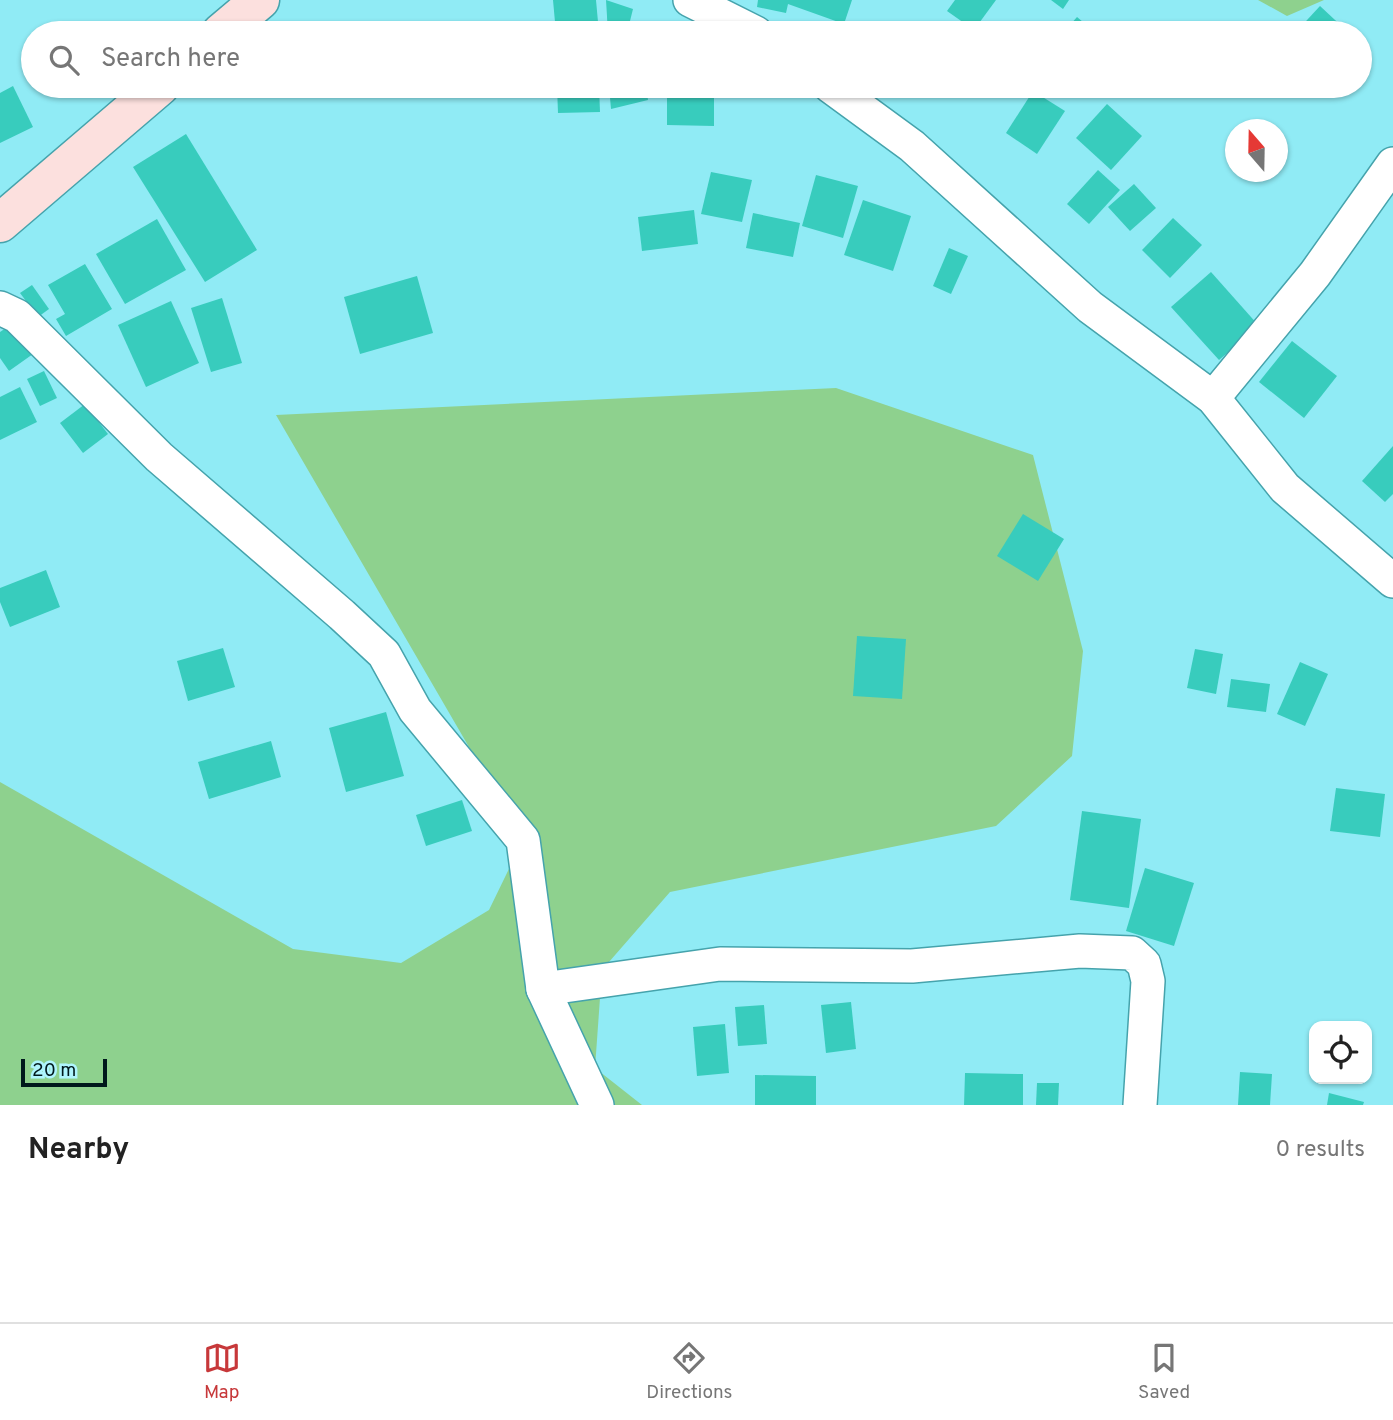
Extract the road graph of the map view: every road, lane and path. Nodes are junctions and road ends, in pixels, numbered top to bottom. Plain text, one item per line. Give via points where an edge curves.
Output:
1 (260, 0) edge
2 (690, 0) edge
3 (235, 21) edge
4 (732, 21) edge
5 (146, 98) edge
6 (846, 98) edge
7 (1393, 164) edge
8 (0, 223) edge
9 (0, 308) edge
10 (1213, 398) junction
11 (1393, 581) edge
12 (543, 989) junction
13 (597, 1105) edge
14 (1140, 1105) edge

1 - 3 street
2 - 4 street
5 - 8 street
6 - 10 street via 912,146 1090,307
7 - 10 street via 1315,274
9 - 12 street via 17,316 159,457 384,654 415,710 523,840
10 - 11 street via 1284,488
12 - 13 street
12 - 14 street via 720,964 912,966 1080,951 1132,953 1144,964 1148,981

